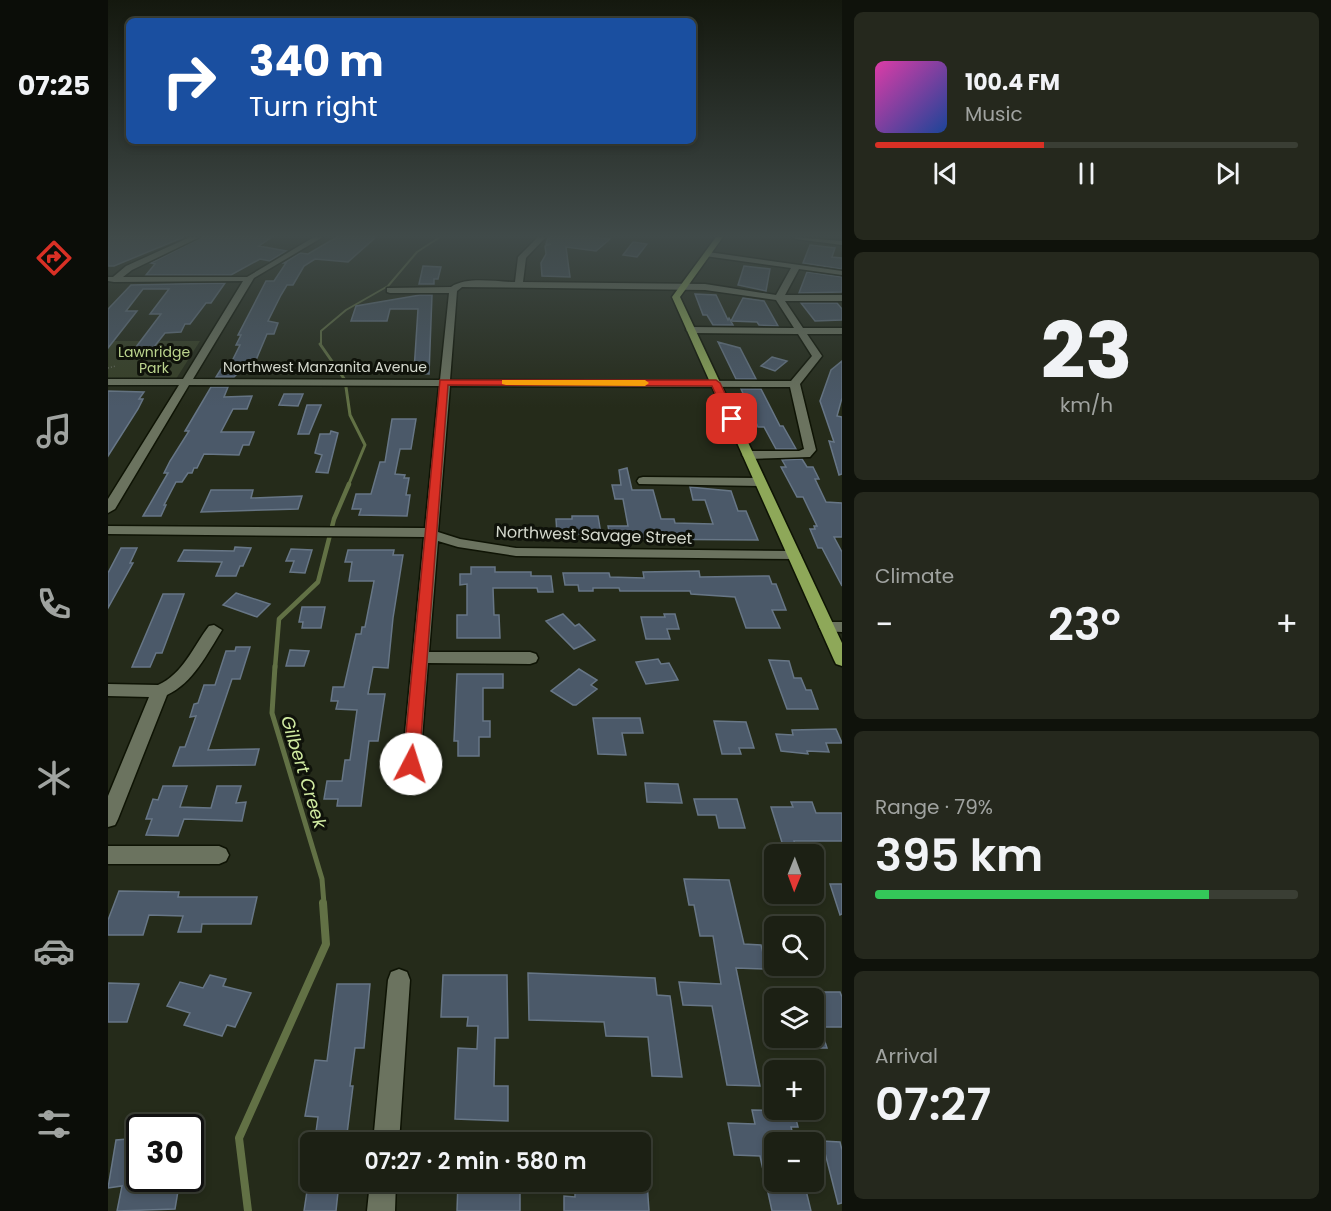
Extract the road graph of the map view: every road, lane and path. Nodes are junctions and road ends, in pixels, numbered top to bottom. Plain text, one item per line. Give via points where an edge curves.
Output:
1 (240, 294) edge
2 (453, 294) edge
3 (678, 294) edge
4 (749, 294) edge
5 (781, 294) edge
6 (779, 298) junction
7 (842, 298) edge
8 (691, 330) junction
9 (800, 330) junction
10 (842, 331) edge
11 (116, 366) dead end
12 (108, 368) edge
13 (108, 382) edge
14 (185, 382) junction
15 (444, 382) junction
16 (716, 383) junction
17 (795, 384) junction
18 (748, 455) junction
19 (643, 481) dead end
20 (760, 482) junction
21 (108, 509) edge
22 (108, 530) edge
23 (432, 533) junction
24 (794, 555) junction
25 (835, 627) edge
26 (214, 630) dead end
27 (420, 657) junction
28 (530, 658) dead end
29 (842, 660) edge
30 (108, 690) edge
31 (160, 691) junction
32 (411, 764) dead end
33 (108, 819) edge
34 (108, 855) edge
35 (219, 855) dead end
36 (399, 980) dead end
37 (388, 1132) edge
38 (382, 1192) edge
39 (381, 1211) edge

1 - 14 street
2 - 15 street
3 - 8 main road via 676,297
4 - 6 street
5 - 6 street
6 - 7 street
6 - 9 street
8 - 9 street
8 - 16 main road
9 - 10 street
9 - 17 street via 817,358 797,376
11 - 12 path
13 - 14 street, Northwest Manzanita Avenue
14 - 15 street, Northwest Manzanita Avenue
14 - 21 street
15 - 16 street, Northwest Manzanita Avenue
15 - 23 street
16 - 17 street, Northwest Manzanita Avenue
16 - 18 main road
17 - 18 street via 809,452
18 - 20 main road
19 - 20 street
20 - 24 main road
22 - 23 street, Northwest Savage Street
23 - 24 street, Northwest Savage Street via 458,543 516,552
23 - 27 street
24 - 25 main road
25 - 29 main road
26 - 31 street via 184,677
27 - 28 street
27 - 32 street
30 - 31 street
31 - 33 street
34 - 35 street
36 - 37 street
38 - 39 street

